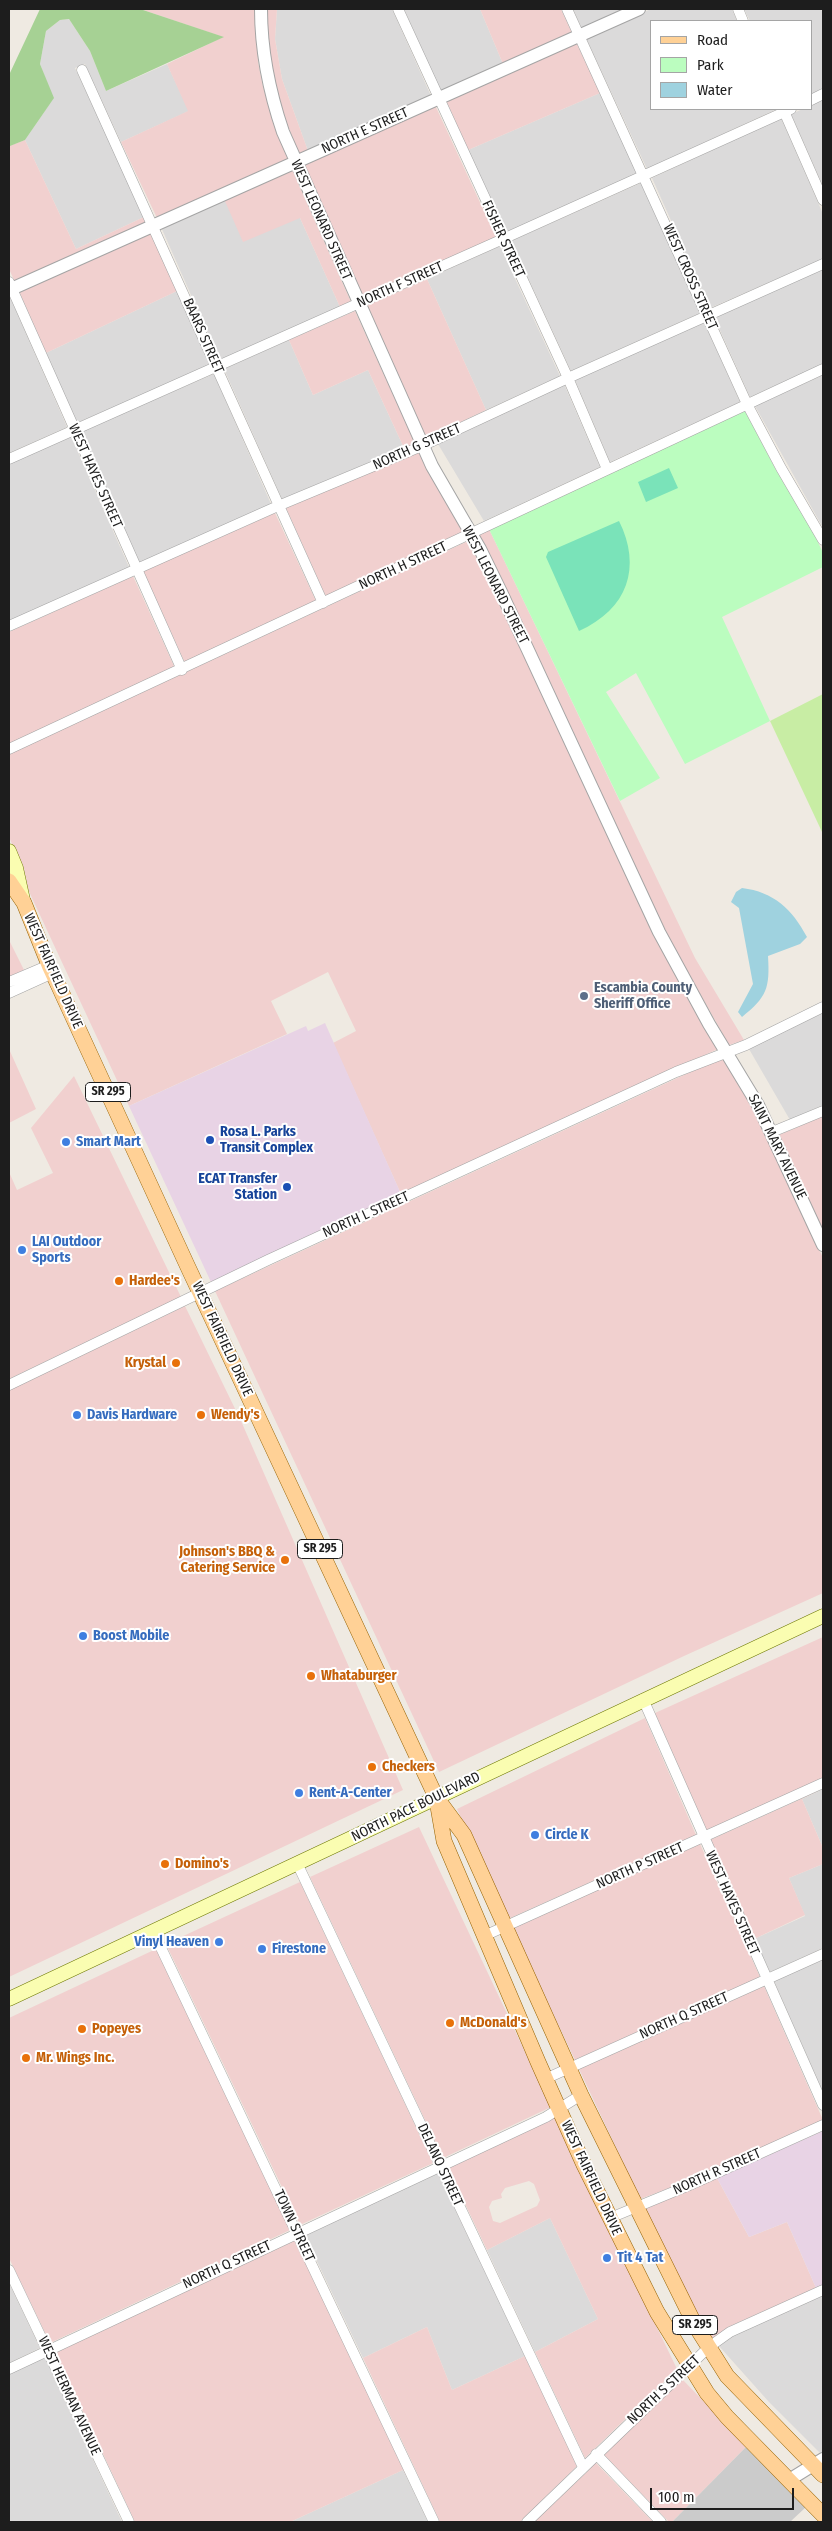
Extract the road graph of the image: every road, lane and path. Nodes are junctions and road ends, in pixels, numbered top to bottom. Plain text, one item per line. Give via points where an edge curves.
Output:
1 (261, 9) edge
2 (398, 9) edge
3 (567, 9) edge
4 (639, 9) edge
5 (579, 36) junction
6 (82, 70) dead end
7 (438, 98) junction
8 (786, 110) edge
9 (296, 162) junction
10 (644, 176) junction
11 (823, 200) edge
12 (154, 225) junction
13 (504, 239) junction
14 (823, 264) edge
15 (10, 287) edge
16 (358, 304) junction
17 (707, 315) junction
18 (217, 367) junction
19 (823, 369) edge
20 (568, 378) junction
21 (747, 404) junction
22 (74, 429) junction
23 (422, 446) junction
24 (9, 458) edge
25 (607, 469) junction
26 (278, 506) junction
27 (471, 534) junction
28 (823, 540) edge
29 (136, 569) junction
30 (323, 603) junction
31 (9, 626) edge
32 (182, 670) junction
33 (9, 749) edge
34 (9, 851) edge
35 (9, 881) edge
36 (24, 903) junction
37 (51, 969) junction
38 (9, 982) edge
39 (9, 993) edge
40 (823, 1007) edge
41 (726, 1051) junction
42 (823, 1110) edge
43 (772, 1132) junction
44 (823, 1245) edge
45 (200, 1293) junction
46 (9, 1385) edge
47 (823, 1616) edge
48 (643, 1699) junction
49 (823, 1783) edge
50 (436, 1797) junction
51 (704, 1838) junction
52 (297, 1863) junction
53 (504, 1927) junction
54 (153, 1930) junction
55 (484, 1936) junction
56 (823, 1954) edge
57 (767, 1979) junction
58 (9, 1999) edge
59 (568, 2068) junction
60 (545, 2078) junction
61 (581, 2095) junction
62 (823, 2106) edge
63 (559, 2109) junction
64 (823, 2125) edge
65 (440, 2164) junction
66 (636, 2206) junction
67 (610, 2218) junction
68 (297, 2232) junction
69 (9, 2270) edge
70 (823, 2290) edge
71 (709, 2347) junction
72 (48, 2350) junction
73 (689, 2364) junction
74 (9, 2369) edge
75 (596, 2454) junction
76 (583, 2466) junction
77 (820, 2466) edge
78 (789, 2480) junction
79 (823, 2514) edge
80 (128, 2522) edge
81 (434, 2522) edge
82 (527, 2522) edge
83 (661, 2522) edge

1 - 9 street, WEST LEONARD STREET via 268,85
2 - 7 street, FISHER STREET
3 - 5 street, WEST CROSS STREET
4 - 5 street, NORTH E STREET
5 - 7 street, NORTH E STREET
5 - 10 street, WEST CROSS STREET
6 - 12 street, BAARS STREET
7 - 9 street, NORTH E STREET
7 - 13 street, FISHER STREET
8 - 10 street, NORTH F STREET
8 - 11 street
9 - 12 street, NORTH E STREET
9 - 16 street, WEST LEONARD STREET
10 - 13 street, NORTH F STREET
10 - 17 street, WEST CROSS STREET
12 - 15 street, NORTH E STREET
12 - 18 street, BAARS STREET
13 - 16 street, NORTH F STREET
13 - 20 street, FISHER STREET
14 - 17 street, NORTH G STREET
15 - 22 street, WEST HAYES STREET
16 - 18 street, NORTH F STREET
16 - 23 street, WEST LEONARD STREET
17 - 20 street, NORTH G STREET
17 - 21 street, WEST CROSS STREET
18 - 22 street, NORTH F STREET
18 - 26 street, BAARS STREET
19 - 21 street, NORTH H STREET
20 - 23 street, NORTH G STREET
20 - 25 street, FISHER STREET
21 - 25 street, NORTH H STREET
21 - 28 street, WEST CROSS STREET
22 - 24 street, NORTH F STREET
22 - 29 street, WEST HAYES STREET
23 - 26 street, NORTH G STREET
23 - 27 street, WEST LEONARD STREET
25 - 27 street, NORTH H STREET
26 - 29 street, NORTH G STREET
26 - 30 street, BAARS STREET
27 - 30 street, NORTH H STREET
27 - 41 street, WEST LEONARD STREET via 659,932
29 - 31 street, NORTH G STREET
29 - 32 street, WEST HAYES STREET
30 - 32 street, NORTH H STREET
32 - 33 street, NORTH H STREET
34 - 36 main road
35 - 36 main road, WEST FAIRFIELD DRIVE / SR 295
36 - 37 main road, WEST FAIRFIELD DRIVE / SR 295
37 - 38 street
37 - 39 street
37 - 45 main road, WEST FAIRFIELD DRIVE / SR 295
40 - 41 street via 746,1045
41 - 43 street, SAINT MARY AVENUE
41 - 45 street, NORTH L STREET
42 - 43 street
43 - 44 street, SAINT MARY AVENUE
45 - 46 street, NORTH L STREET
45 - 50 main road, WEST FAIRFIELD DRIVE / SR 295
47 - 48 main road, NORTH PACE BOULEVARD
48 - 50 main road, NORTH PACE BOULEVARD
48 - 51 street, WEST HAYES STREET
49 - 51 street, NORTH P STREET
50 - 52 main road, NORTH PACE BOULEVARD
50 - 53 main road, WEST FAIRFIELD DRIVE / SR 295 via 464,1835
50 - 55 main road, WEST FAIRFIELD DRIVE / SR 295 via 444,1841
51 - 53 street, NORTH P STREET
51 - 57 street, WEST HAYES STREET
52 - 54 main road, NORTH PACE BOULEVARD
52 - 65 street, DELANO STREET
53 - 55 street, NORTH P STREET
53 - 59 main road, WEST FAIRFIELD DRIVE / SR 295
54 - 58 main road, NORTH PACE BOULEVARD
54 - 68 street, TOWN STREET
55 - 60 main road, WEST FAIRFIELD DRIVE / SR 295
56 - 57 street, NORTH Q STREET
57 - 59 street, NORTH Q STREET
57 - 62 street, WEST HAYES STREET
59 - 60 street, NORTH Q STREET
59 - 61 main road, WEST FAIRFIELD DRIVE / SR 295
60 - 63 main road, WEST FAIRFIELD DRIVE / SR 295
61 - 63 street, NORTH Q STREET
61 - 66 main road, WEST FAIRFIELD DRIVE / SR 295
63 - 65 street, NORTH Q STREET
63 - 67 main road, WEST FAIRFIELD DRIVE / SR 295
64 - 66 street, NORTH R STREET
65 - 68 street, NORTH Q STREET
65 - 76 street, DELANO STREET
66 - 67 street, NORTH R STREET
66 - 71 main road, WEST FAIRFIELD DRIVE / SR 295 via 679,2295
67 - 73 main road, WEST FAIRFIELD DRIVE / SR 295 via 657,2312
68 - 72 street, NORTH Q STREET
68 - 81 street, TOWN STREET
69 - 72 street, WEST HERMAN AVENUE
70 - 71 street, NORTH S STREET via 730,2332
71 - 73 street, NORTH S STREET
71 - 77 main road, WEST FAIRFIELD DRIVE / SR 295 via 728,2376
72 - 74 street, NORTH Q STREET
72 - 80 street, WEST HERMAN AVENUE
73 - 75 street, NORTH S STREET
73 - 78 main road, WEST FAIRFIELD DRIVE / SR 295 via 727,2417
75 - 76 street, NORTH S STREET
75 - 83 street
76 - 82 street, NORTH S STREET
77 - 78 street
78 - 79 main road, WEST FAIRFIELD DRIVE / SR 295

